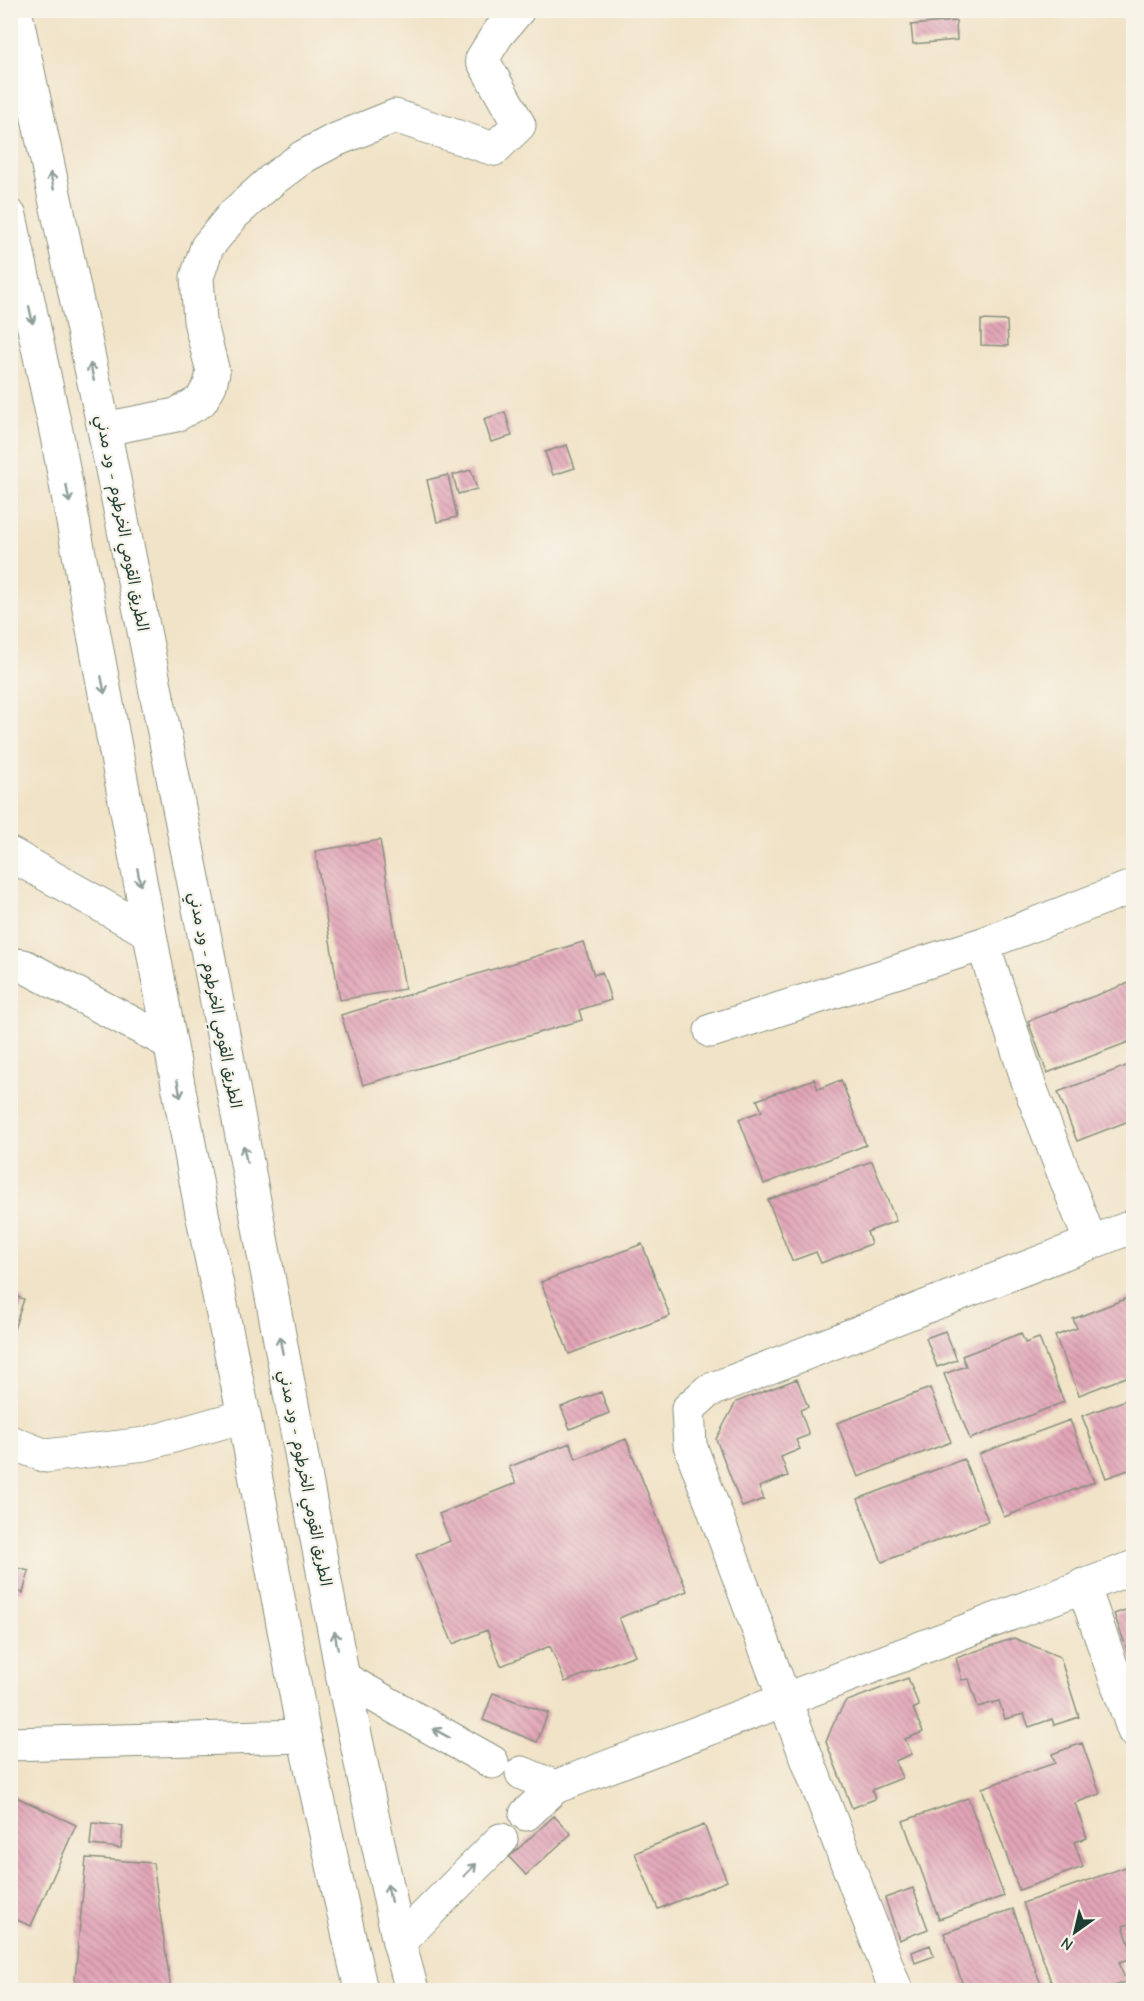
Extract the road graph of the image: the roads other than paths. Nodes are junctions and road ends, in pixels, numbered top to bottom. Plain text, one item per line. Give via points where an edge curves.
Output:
1 (15, 10) edge
2 (518, 10) edge
3 (10, 216) edge
4 (104, 429) junction
5 (10, 854) edge
6 (1134, 886) edge
7 (149, 932) junction
8 (983, 944) junction
9 (10, 964) edge
10 (711, 1031) dead end
11 (170, 1043) junction
12 (1134, 1226) edge
13 (1091, 1243) junction
14 (244, 1416) junction
15 (10, 1442) edge
16 (1134, 1567) edge
17 (1083, 1585) junction
18 (343, 1678) junction
19 (785, 1701) junction
20 (1134, 1731) edge
21 (304, 1736) junction
22 (10, 1744) edge
23 (492, 1762) dead end
24 (522, 1773) dead end
25 (555, 1787) junction
26 (526, 1814) dead end
27 (501, 1840) dead end
28 (399, 1942) junction
29 (361, 1990) edge
30 (412, 1990) edge
31 (896, 1990) edge

4 -> 1 main road, الطريق القومي الخرطوم - ود مدني
2 - 4 main road via 482,59 519,125 494,149 395,116 303,157 234,214 207,247 197,277 200,321 213,372 201,401 176,415
3 -> 7 main road via 57,436
18 -> 4 main road, الطريق القومي الخرطوم - ود مدني via 209,959
5 - 7 main road
6 - 8 main road
7 - 11 main road
8 - 10 main road
8 - 13 main road via 1030,1087
9 - 11 main road via 24,966
11 -> 14 main road
12 - 13 main road
13 - 19 main road via 708,1391 688,1409 690,1445
14 - 15 main road via 145,1444 46,1456
14 - 21 main road
16 - 17 main road
17 - 19 main road
17 - 20 main road
23 -> 18 main road
28 -> 18 main road, الطريق القومي الخرطوم - ود مدني
19 - 25 main road
19 - 31 main road
21 - 22 main road
21 - 29 main road
24 - 25 main road
25 - 26 main road
28 -> 27 main road
28 - 30 main road, الطريق القومي الخرطوم - ود مدني

